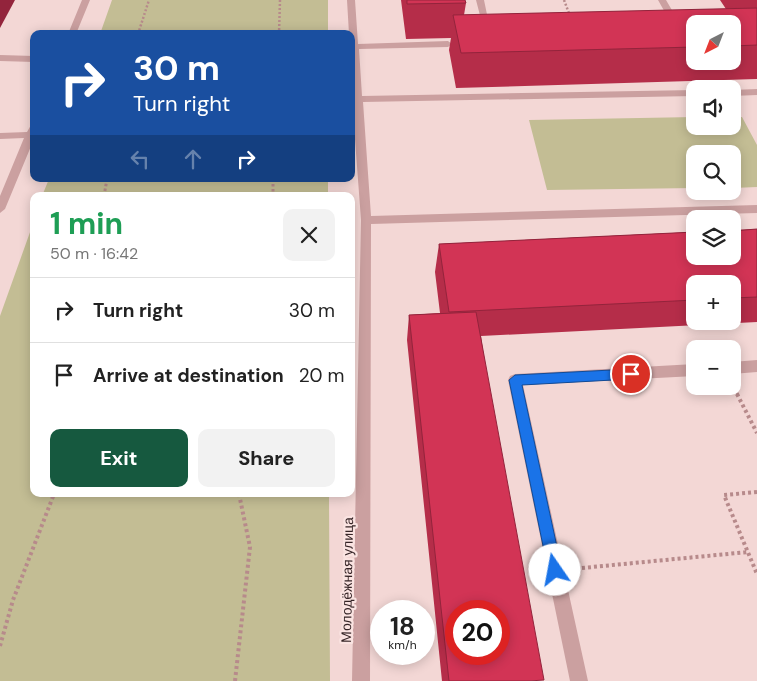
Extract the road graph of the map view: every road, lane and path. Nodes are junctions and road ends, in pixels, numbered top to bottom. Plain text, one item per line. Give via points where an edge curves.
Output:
1 (86, 0) edge
2 (148, 0) edge
3 (280, 0) edge
4 (351, 0) edge
5 (480, 0) edge
6 (564, 0) edge
7 (662, 0) edge
8 (570, 17) edge
9 (496, 27) edge
10 (74, 30) edge
11 (139, 30) edge
12 (279, 30) edge
13 (353, 30) edge
14 (686, 38) edge
15 (448, 44) dead end
16 (355, 46) edge
17 (0, 58) edge
18 (30, 59) edge
19 (355, 64) edge
20 (757, 92) edge
21 (686, 93) edge
22 (741, 93) edge
23 (357, 99) junction
24 (30, 131) edge
25 (0, 136) edge
26 (30, 136) edge
27 (0, 209) edge
28 (757, 209) edge
29 (366, 220) junction
30 (757, 366) edge
31 (741, 367) edge
32 (686, 370) edge
33 (737, 395) edge
34 (757, 433) edge
35 (757, 492) edge
36 (53, 497) edge
37 (241, 497) edge
38 (748, 552) junction
39 (555, 570) junction
40 (757, 574) edge
41 (0, 646) edge
42 (235, 681) edge
43 (361, 681) edge
44 (579, 681) edge

1 - 10 street
2 - 11 path
3 - 12 path
4 - 13 street, Молодёжная улица
5 - 9 street via 488,31
6 - 8 path
7 - 14 street via 670,23
15 - 16 street
17 - 18 street
19 - 23 street, Молодёжная улица
20 - 22 street
21 - 23 street
23 - 29 street, Молодёжная улица
24 - 25 street
26 - 27 street
28 - 29 street
29 - 43 street, Молодёжная улица
30 - 31 street
32 - 39 street via 515,380
33 - 34 path
35 - 38 path via 724,495
36 - 41 path via 13,600
37 - 42 path via 250,547
38 - 39 path
38 - 40 path
39 - 44 street

